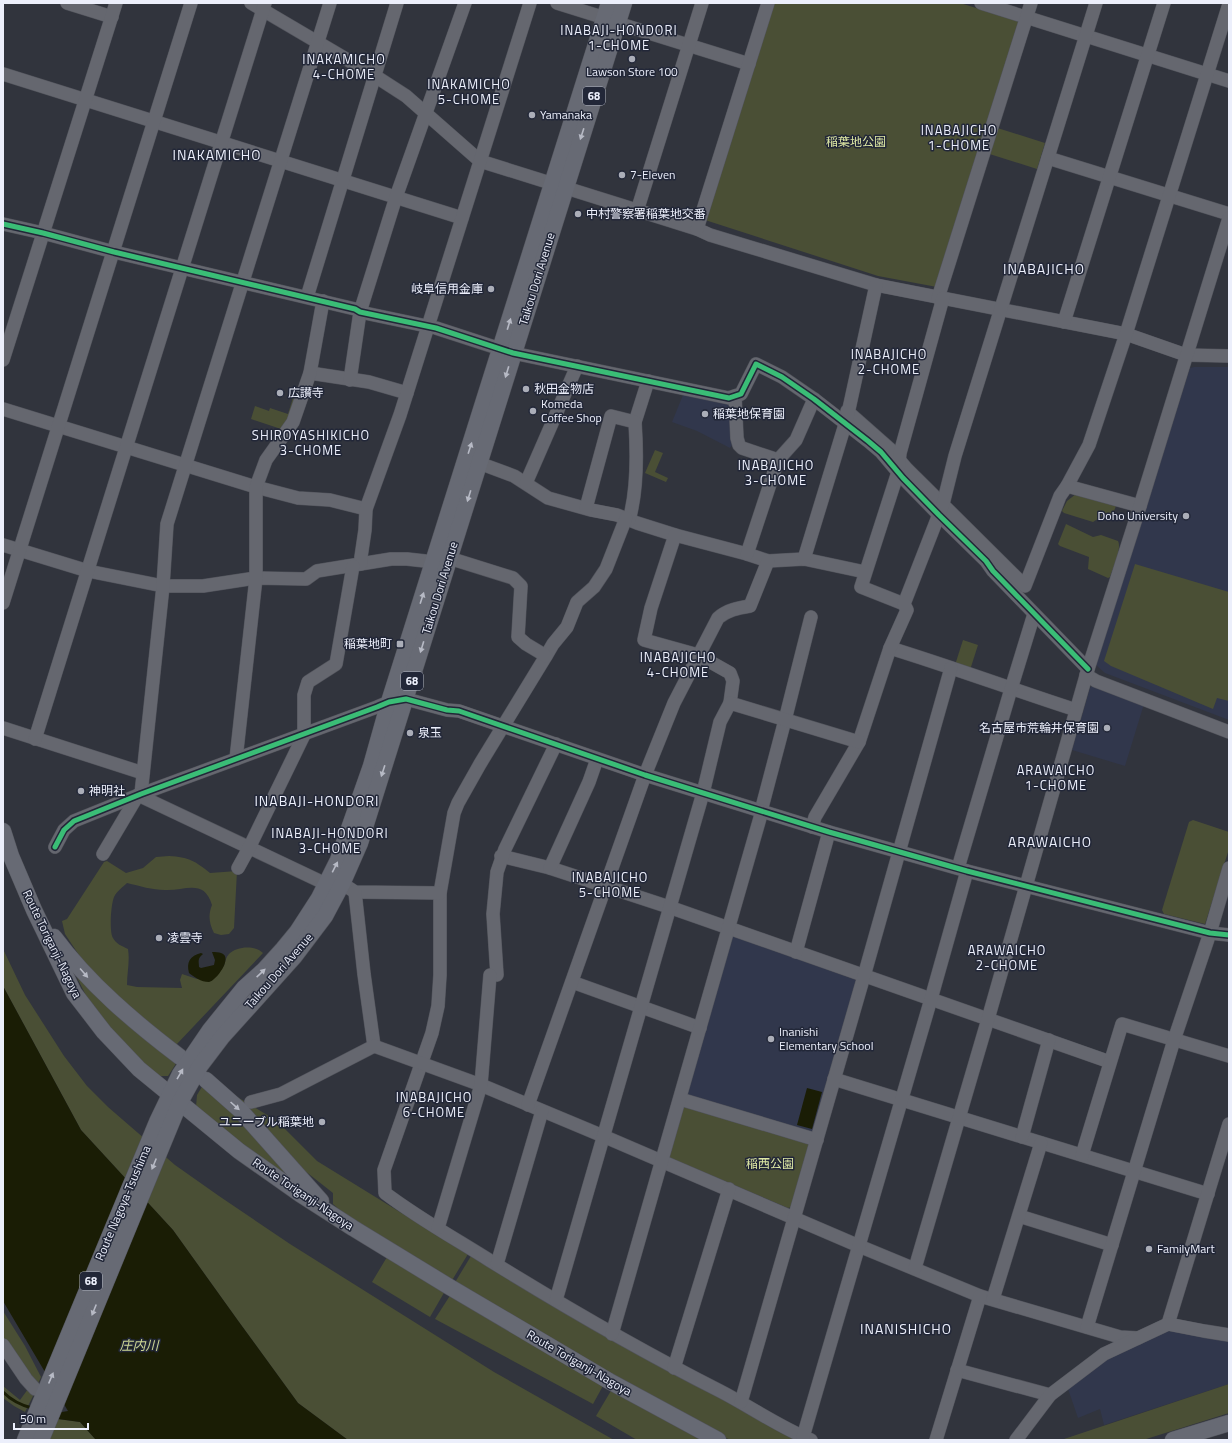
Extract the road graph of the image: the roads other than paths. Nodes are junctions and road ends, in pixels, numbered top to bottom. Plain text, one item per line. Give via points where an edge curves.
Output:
1 (67, 3) edge
2 (116, 3) edge
3 (191, 3) edge
4 (251, 3) edge
5 (330, 3) edge
6 (397, 3) edge
7 (465, 3) edge
8 (530, 3) edge
9 (557, 3) edge
10 (624, 3) edge
11 (702, 3) edge
12 (768, 3) edge
13 (981, 3) edge
14 (1030, 3) edge
15 (1096, 3) edge
16 (1164, 3) edge
17 (1229, 4) edge
18 (264, 7) edge
19 (610, 15) edge
20 (112, 16) junction
21 (1026, 17) junction
22 (1086, 36) junction
23 (318, 43) junction
24 (689, 45) junction
25 (1148, 55) junction
26 (749, 64) junction
27 (3, 74) edge
28 (1207, 74) junction
29 (375, 76) junction
30 (1229, 80) edge
31 (86, 100) junction
32 (426, 113) junction
33 (154, 122) junction
34 (222, 142) junction
35 (1048, 158) junction
36 (281, 161) junction
37 (480, 161) junction
38 (1109, 177) junction
39 (343, 180) junction
40 (559, 186) junction
41 (1169, 195) junction
42 (396, 197) junction
43 (637, 211) junction
44 (1229, 214) edge
45 (462, 218) junction
46 (1229, 218) edge
47 (3, 224) edge
48 (697, 229) junction
49 (43, 233) junction
50 (114, 252) junction
51 (182, 268) junction
52 (243, 282) junction
53 (876, 285) junction
54 (307, 298) junction
55 (940, 298) junction
56 (323, 301) junction
57 (1001, 310) junction
58 (360, 312) junction
59 (1064, 322) junction
60 (427, 326) junction
61 (1126, 334) junction
62 (507, 351) junction
63 (1186, 356) junction
64 (1229, 356) edge
65 (3, 360) edge
66 (577, 366) junction
67 (310, 373) junction
68 (350, 380) junction
69 (648, 381) junction
70 (407, 393) junction
71 (736, 396) junction
72 (814, 399) junction
73 (3, 409) edge
74 (846, 417) junction
75 (636, 422) junction
76 (59, 426) junction
77 (127, 447) junction
78 (778, 460) junction
79 (479, 464) junction
80 (185, 465) junction
81 (899, 465) junction
82 (526, 483) junction
83 (1067, 486) junction
84 (256, 487) junction
85 (1140, 506) junction
86 (586, 508) junction
87 (366, 509) junction
88 (941, 510) junction
89 (627, 519) junction
90 (675, 535) junction
91 (3, 545) edge
92 (20, 550) junction
93 (748, 554) junction
94 (804, 558) junction
95 (442, 560) junction
96 (768, 561) junction
97 (357, 565) junction
98 (88, 571) junction
99 (865, 572) junction
100 (256, 578) junction
101 (163, 586) junction
102 (3, 603) edge
103 (904, 604) junction
104 (1034, 614) junction
105 (811, 617) dead end
106 (890, 648) junction
107 (546, 656) junction
108 (698, 656) junction
109 (951, 668) junction
110 (1087, 672) junction
111 (1011, 689) junction
112 (406, 699) junction
113 (390, 702) junction
114 (730, 703) junction
115 (1076, 710) junction
116 (785, 720) junction
117 (503, 726) junction
118 (3, 728) edge
119 (1229, 732) edge
120 (304, 735) junction
121 (35, 739) junction
122 (859, 742) junction
123 (556, 744) junction
124 (236, 759) junction
125 (597, 759) junction
126 (143, 773) junction
127 (645, 775) junction
128 (703, 793) junction
129 (139, 795) junction
130 (761, 811) junction
131 (812, 827) junction
132 (3, 831) edge
133 (829, 832) junction
134 (54, 847) dead end
135 (249, 848) junction
136 (900, 852) junction
137 (103, 854) dead end
138 (501, 856) junction
139 (238, 868) dead end
140 (550, 868) junction
141 (1229, 868) edge
142 (963, 869) junction
143 (326, 884) junction
144 (607, 886) junction
145 (1026, 886) junction
146 (349, 888) junction
147 (440, 892) junction
148 (669, 907) junction
149 (34, 910) junction
150 (728, 928) junction
151 (1210, 933) junction
152 (1229, 935) edge
153 (796, 952) junction
154 (864, 976) junction
155 (572, 982) junction
156 (932, 999) junction
157 (641, 1006) junction
158 (988, 1019) junction
159 (700, 1028) junction
160 (1049, 1040) junction
161 (1174, 1040) junction
162 (374, 1046) junction
163 (1229, 1056) edge
164 (180, 1057) dead end
165 (1110, 1062) junction
166 (421, 1064) junction
167 (834, 1079) junction
168 (206, 1080) dead end
169 (481, 1085) junction
170 (175, 1098) junction
171 (680, 1099) junction
172 (902, 1100) junction
173 (250, 1102) dead end
174 (528, 1105) junction
175 (542, 1111) junction
176 (958, 1117) junction
177 (1229, 1124) edge
178 (163, 1125) junction
179 (603, 1136) junction
180 (1022, 1137) junction
181 (817, 1140) junction
182 (1041, 1142) junction
183 (1082, 1155) junction
184 (662, 1161) junction
185 (1134, 1171) junction
186 (729, 1189) junction
187 (1208, 1194) junction
188 (1019, 1216) junction
189 (795, 1218) junction
190 (353, 1228) junction
191 (438, 1228) junction
192 (1112, 1245) junction
193 (859, 1246) junction
194 (497, 1264) junction
195 (915, 1268) junction
196 (987, 1298) junction
197 (556, 1300) junction
198 (1168, 1324) junction
199 (1087, 1327) junction
200 (612, 1334) junction
201 (1229, 1334) edge
202 (1138, 1338) junction
203 (3, 1345) edge
204 (674, 1368) junction
205 (957, 1370) junction
206 (36, 1389) dead end
207 (1050, 1395) junction
208 (741, 1402) junction
209 (1229, 1423) edge
210 (807, 1439) edge
211 (25, 1440) edge
212 (41, 1440) edge
213 (718, 1440) edge
214 (936, 1440) edge
215 (1016, 1440) edge
216 (1173, 1440) edge

1 - 20 street
2 - 20 street
3 - 33 street
4 - 18 street
5 - 23 street
6 - 29 street
7 - 32 street
8 - 37 street
9 - 19 street
10 - 19 main road, Taikou Dori Avenue / 68
11 - 24 street
12 - 26 street
13 - 21 street
14 - 21 street
15 - 22 street
16 - 25 street
17 - 28 street
18 - 23 street
18 - 34 street
19 - 24 street
19 - 40 main road, Taikou Dori Avenue / 68
20 - 31 street
21 - 22 street
21 - 55 street
22 - 25 street
22 - 35 street
23 - 29 street
23 - 36 street
24 - 26 street
24 - 43 street
25 - 28 street
25 - 38 street
26 - 48 street
27 - 31 street
28 - 30 street
28 - 41 street
29 - 32 street via 406,96
29 - 39 street
31 - 33 street
31 - 49 street
32 - 37 street
32 - 42 street
33 - 34 street
33 - 50 street
34 - 36 street
34 - 51 street
35 - 38 street
35 - 57 street
36 - 39 street
36 - 52 street
37 - 40 street
37 - 45 street
38 - 41 street
38 - 59 street
39 - 42 street
39 - 54 street
40 - 43 street
40 - 62 main road, Taikou Dori Avenue / 68
41 - 44 street
41 - 61 street
42 - 45 street
42 - 58 street
43 - 48 street
45 - 60 street
46 - 63 street
47 - 49 street
48 - 53 street
49 - 50 street
49 - 65 street
50 - 51 street
50 - 76 street
51 - 52 street
51 - 77 street
52 - 54 street
52 - 80 street
53 - 55 street
53 - 74 street
54 - 56 street
55 - 57 street
55 - 81 street
56 - 58 street
56 - 67 street
57 - 59 street
57 - 88 street via 955,456
58 - 60 street
58 - 68 street
59 - 61 street
60 - 62 street
60 - 70 street
61 - 63 street
61 - 83 street via 1089,445
62 - 66 street
62 -> 79 main road, Taikou Dori Avenue / 68
95 -> 62 main road, Taikou Dori Avenue / 68
63 - 64 street
63 - 85 street
66 - 69 street
66 - 82 street
67 - 68 street
67 - 84 street via 294,422 266,460
68 - 70 street via 369,382
69 - 71 street via 729,398
69 - 75 street
70 - 87 street
71 - 72 street via 741,394 756,364 782,377
71 - 78 street via 739,445
72 - 74 street
72 - 78 street via 796,440
73 - 76 street
74 - 81 street via 881,452
74 - 94 street
75 - 86 street via 611,416
75 - 89 street via 633,500
76 - 77 street
76 - 92 street
77 - 80 street
77 - 98 street
78 - 93 street
79 - 82 street
79 -> 95 main road, Taikou Dori Avenue / 68
80 - 84 street
80 - 101 street via 167,524
81 - 88 street
81 - 99 street
82 - 86 street via 548,498
83 - 85 street
83 - 88 street via 1060,496 1025,586
84 - 87 street via 298,498 330,500
84 - 100 street
85 - 110 street
86 - 89 street
87 - 97 street via 361,557
88 - 103 street
88 - 104 street
89 - 90 street
89 - 107 street via 606,569 594,587 577,602 567,627
90 - 93 street
90 - 108 street via 651,608 644,640
91 - 92 street
92 - 98 street
92 - 102 street
93 - 96 street
94 - 96 street
94 - 99 street
95 - 97 street via 391,559
95 - 107 street via 513,578 521,586 518,637
95 -> 112 main road, Taikou Dori Avenue / 68
113 -> 95 main road, Taikou Dori Avenue / 68
96 - 108 street via 750,606 723,613
97 - 100 street via 317,571 306,579
97 - 120 street via 336,664 308,682 304,695
98 - 101 street
98 - 121 street
99 - 103 street via 861,587
100 - 101 street via 203,586
100 - 124 street
101 - 126 street
103 - 106 street via 907,610
104 - 110 street
104 - 111 street
105 - 116 street
106 - 109 street
106 - 122 street
107 - 117 street
108 - 114 street via 730,673 733,681
108 - 127 street via 674,703
109 - 111 street
109 - 136 street
110 - 115 street
110 - 119 street via 1096,681
111 - 115 street
111 - 142 street
112 - 113 street
112 - 117 street via 459,711
112 -> 146 main road, Taikou Dori Avenue / 68 via 360,843
113 - 120 street
143 -> 113 main road, Taikou Dori Avenue / 68 via 338,860 353,818
114 - 116 street
114 - 128 street via 720,722
115 - 145 street
116 - 122 street
116 - 130 street
117 - 123 street
117 - 147 street via 454,813
118 - 121 street
120 - 124 street
120 - 135 street
121 - 126 street
122 - 131 street
123 - 125 street
123 - 138 street
124 - 129 street
125 - 127 street
125 - 140 street
126 - 129 street
127 - 128 street
127 - 144 street
128 - 130 street
128 - 148 street
129 - 134 street via 74,821 64,830
129 - 135 street
129 - 137 street
130 - 131 street
130 - 150 street
131 - 133 street
132 - 149 main road, Route Toriganji-Nagoya
133 - 136 street
133 - 153 street
135 - 139 street
135 - 143 street
136 - 142 street
136 - 154 street
138 - 140 street
138 - 169 street via 493,914 493,975
140 - 144 street
141 - 151 street
142 - 145 street
142 - 156 street
170 -> 143 main road, Taikou Dori Avenue / 68 via 180,1074 210,1030 244,988 283,950 311,911
144 - 148 street
144 - 155 street
145 - 151 street
145 - 158 street
146 - 147 street
146 - 162 street
146 - 170 main road, Taikou Dori Avenue / 68 via 294,957 222,1037
147 - 166 street via 438,1006
148 - 150 street
148 - 157 street
149 -> 164 main road via 90,980 145,1030
149 - 170 main road, Route Toriganji-Nagoya via 74,992 89,1014 140,1069
150 - 153 street
150 - 159 street
151 - 152 street
151 - 161 street
153 - 154 street
154 - 156 street
154 - 167 street
155 - 157 street
155 - 174 street
156 - 158 street
156 - 172 street
157 - 159 street
157 - 179 street
158 - 160 street
158 - 176 street
159 - 171 street
160 - 165 street
160 - 180 street
161 - 163 street
161 - 165 street via 1122,1024
161 - 185 street
162 - 166 street
162 - 173 street via 281,1094
165 - 183 street
166 - 169 street
166 - 191 street via 384,1170 385,1193
167 - 172 street
167 - 181 street
168 -> 190 main road via 240,1110 320,1200
169 - 174 street
169 - 191 street
170 - 178 main road, Taikou Dori Avenue / 68
170 - 190 main road, Route Toriganji-Nagoya via 239,1151
171 - 181 street
171 - 184 street
172 - 176 street
172 - 193 street
174 - 175 street
175 - 179 street
175 - 194 street
176 - 180 street
176 - 195 street
177 - 187 street
211 -> 178 main road, Route Nagoya-Tsushima / 68
178 -> 212 main road, Route Nagoya-Tsushima / 68
179 - 184 street
179 - 197 street
180 - 182 street
181 - 189 street
182 - 183 street
182 - 188 street
183 - 185 street
184 - 186 street
184 - 200 street
185 - 187 street
185 - 192 street
186 - 189 street
186 - 204 street
187 - 198 street
188 - 192 street
188 - 196 street
189 - 193 street
189 - 208 street
190 - 213 main road, Route Toriganji-Nagoya via 608,1381
191 - 194 street
192 - 199 street
193 - 195 street
193 - 210 street
194 - 197 street
195 - 196 street
196 - 199 street
196 - 205 street
197 - 200 street
198 - 201 street
198 - 202 street
199 - 202 street
200 - 204 street
202 - 207 street via 1104,1354
203 - 206 street
204 - 208 street
205 - 207 street
205 - 214 street
207 - 215 street
208 - 210 street
209 - 216 main road

